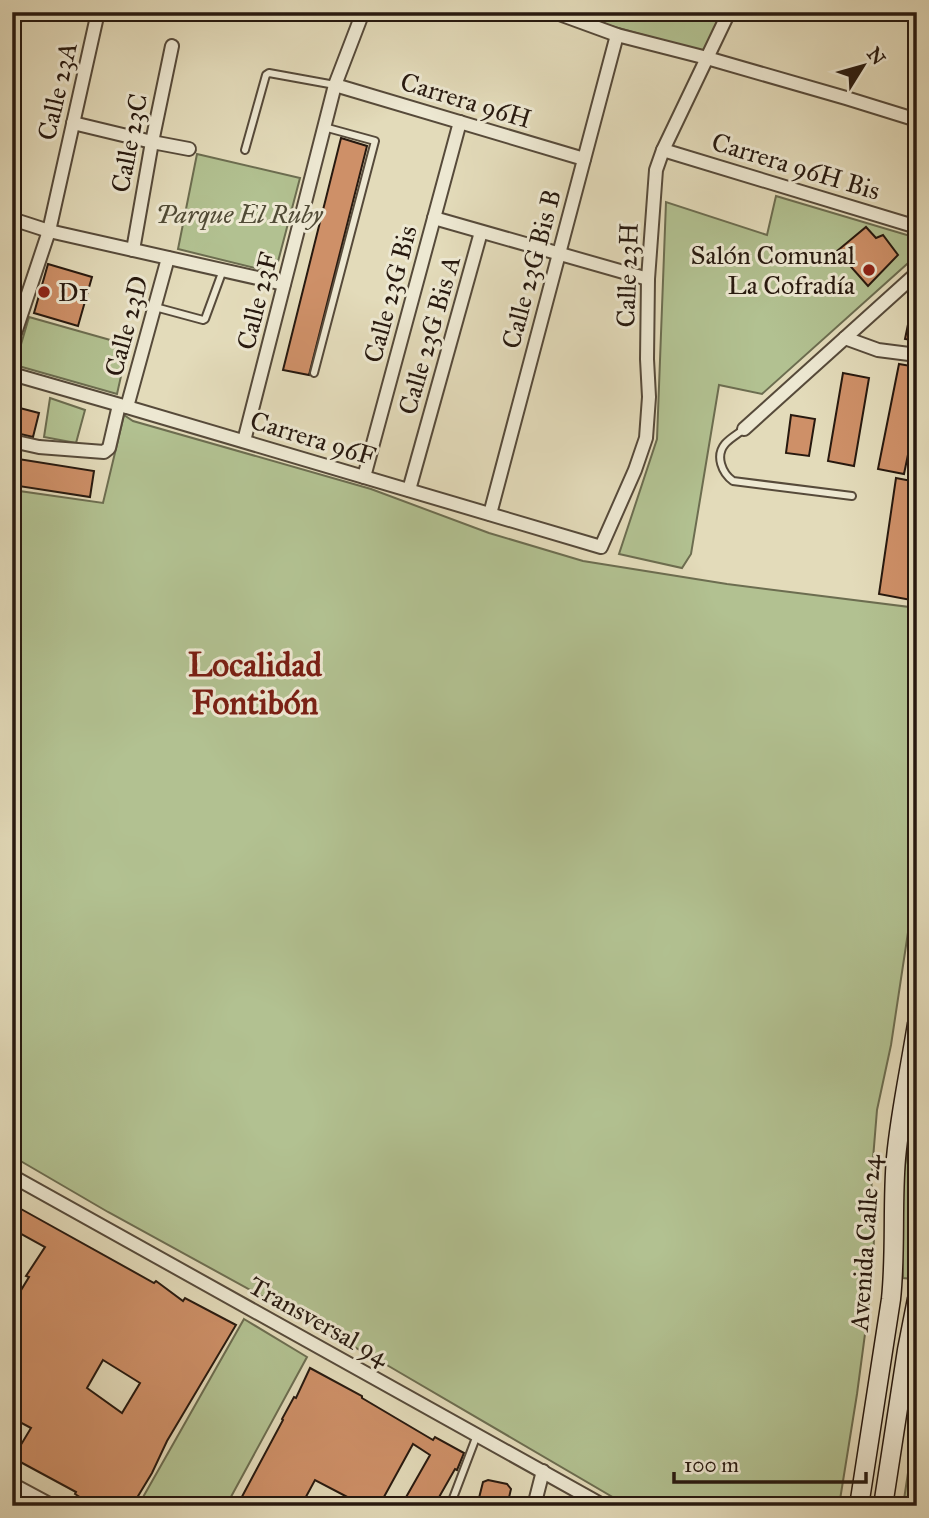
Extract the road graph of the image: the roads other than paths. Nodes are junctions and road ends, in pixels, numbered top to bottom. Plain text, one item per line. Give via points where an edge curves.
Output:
1 (19, 12) edge
2 (98, 12) edge
3 (363, 12) edge
4 (554, 12) edge
5 (729, 12) edge
6 (12, 24) edge
7 (617, 35) junction
8 (172, 46) dead end
9 (707, 58) junction
10 (335, 85) junction
11 (917, 120) edge
12 (460, 122) junction
13 (73, 123) junction
14 (324, 128) junction
15 (152, 142) junction
16 (190, 149) dead end
17 (245, 150) dead end
18 (663, 150) junction
19 (584, 159) junction
20 (434, 218) junction
21 (12, 219) edge
22 (917, 227) edge
23 (49, 231) junction
24 (481, 232) junction
25 (133, 250) junction
26 (559, 254) junction
27 (168, 258) junction
28 (223, 270) junction
29 (917, 273) edge
30 (648, 279) junction
31 (284, 284) junction
32 (155, 307) junction
33 (845, 338) junction
34 (12, 342) edge
35 (917, 355) edge
36 (314, 373) dead end
37 (12, 374) edge
38 (123, 406) junction
39 (744, 429) joint
40 (12, 441) edge
41 (244, 441) junction
42 (364, 477) junction
43 (409, 490) junction
44 (852, 496) dead end
45 (490, 514) junction
46 (601, 547) joint
47 (917, 1024) edge
48 (12, 1176) edge
49 (917, 1298) edge
50 (477, 1435) junction
51 (543, 1471) junction
52 (12, 1484) edge
53 (53, 1506) edge
54 (450, 1506) edge
55 (534, 1506) edge
56 (604, 1506) edge
57 (859, 1506) edge
58 (883, 1506) edge

1 - 6 street
2 - 13 street, Calle 23A
3 - 10 street, Calle 23F
4 - 7 street
5 - 9 street, Calle 23H
7 - 9 street
7 - 19 street, Calle 23G Bis B
8 - 15 street, Calle 23C
9 - 11 street
9 - 18 street, Calle 23H
10 - 12 street, Carrera 96H
10 - 14 street, Calle 23F
10 - 17 lane via 266,75
12 - 19 street, Carrera 96H
12 - 20 street, Calle 23G Bis
13 - 15 street
13 - 23 street, Calle 23A
14 - 31 street, Calle 23F
14 - 36 lane via 376,141
15 - 16 street
15 - 25 street, Calle 23C
18 - 22 street, Carrera 96H Bis
18 - 30 street, Calle 23H via 656,170
19 - 26 street, Calle 23G Bis B
20 - 24 street
20 - 42 street, Calle 23G Bis
21 - 23 street
23 - 25 street
23 - 34 street, Calle 23A
24 - 26 street
24 - 43 street, Calle 23G Bis A
25 - 27 street
26 - 30 street
26 - 45 street, Calle 23G Bis B
27 - 28 street
27 - 32 street, Calle 23D
28 - 31 street
28 - 32 lane via 205,319
29 - 33 street
30 - 46 street, Calle 23H via 646,438
31 - 41 street, Calle 23F
32 - 38 street, Calle 23D
33 - 35 street via 878,350
33 - 39 street
37 - 38 street, Carrera 96F
38 - 40 street, Calle 23D via 104,452
38 - 41 street, Carrera 96F
39 - 44 lane via 722,447 722,468 733,481
41 - 42 street, Carrera 96F
42 - 43 street, Carrera 96F
43 - 45 street, Carrera 96F
45 - 46 street, Carrera 96F
47 - 57 main road, Avenida Calle 24 via 896,1156 894,1275
48 - 50 street, Transversal 94
49 - 58 main road, Avenida Calle 24
50 - 51 street, Transversal 94
50 - 54 lane
51 - 55 street
51 - 56 street, Transversal 94
52 - 53 street

